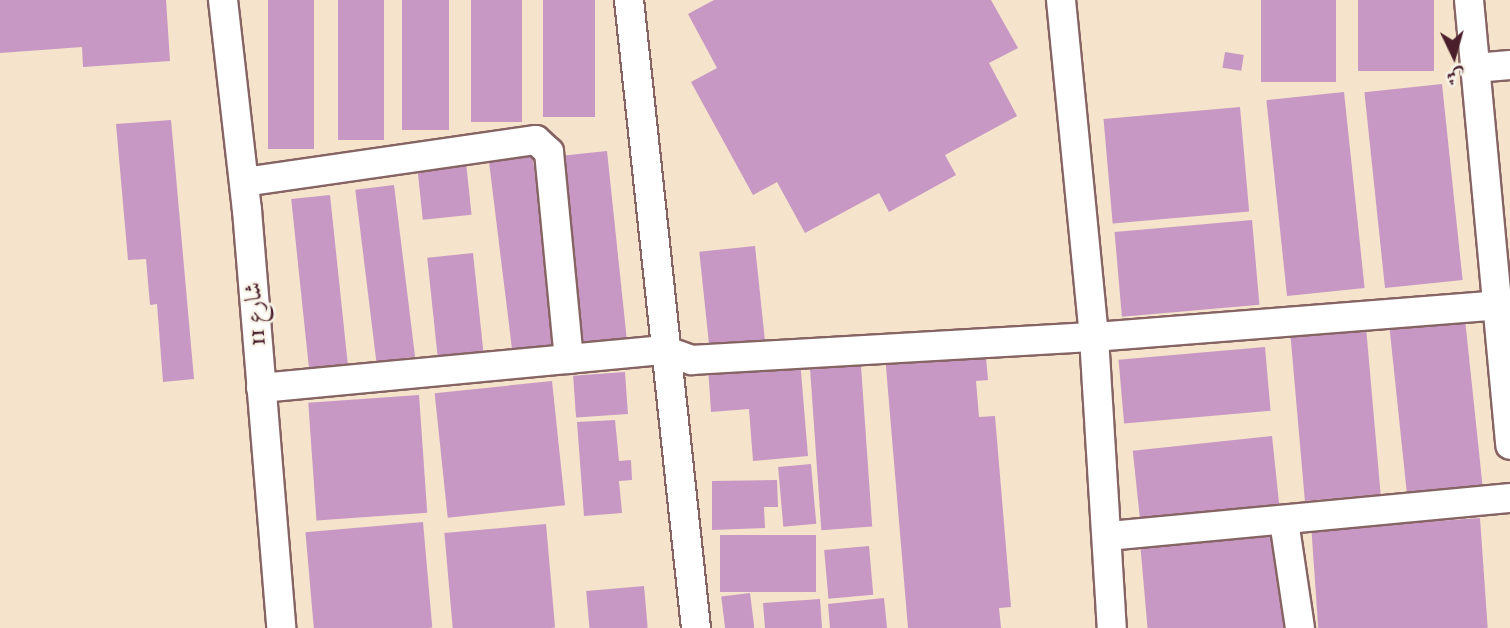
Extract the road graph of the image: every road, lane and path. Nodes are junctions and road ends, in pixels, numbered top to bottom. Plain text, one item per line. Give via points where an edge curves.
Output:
1 (223, 0) edge
2 (629, 0) edge
3 (1061, 0) edge
4 (1469, 0) edge
5 (1510, 65) edge
6 (1475, 68) junction
7 (243, 182) junction
8 (1503, 305) edge
9 (1094, 337) junction
10 (664, 350) junction
11 (569, 359) junction
12 (261, 388) junction
13 (1510, 445) edge
14 (1510, 498) edge
15 (1284, 521) junction
16 (1108, 536) junction
17 (281, 628) edge
18 (696, 628) edge
19 (1112, 628) edge
20 (1300, 628) edge

1 - 7 street, شارع 11
2 - 10 street
3 - 9 street
4 - 6 street
5 - 6 street
6 - 8 street
7 - 11 street via 536,140 549,152
7 - 12 street, شارع 11
8 - 9 street
8 - 13 street
9 - 10 street via 692,360
9 - 16 street
10 - 11 street
10 - 18 street
11 - 12 street
12 - 17 street, شارع 11
14 - 15 street
15 - 16 street
15 - 20 street
16 - 19 street

